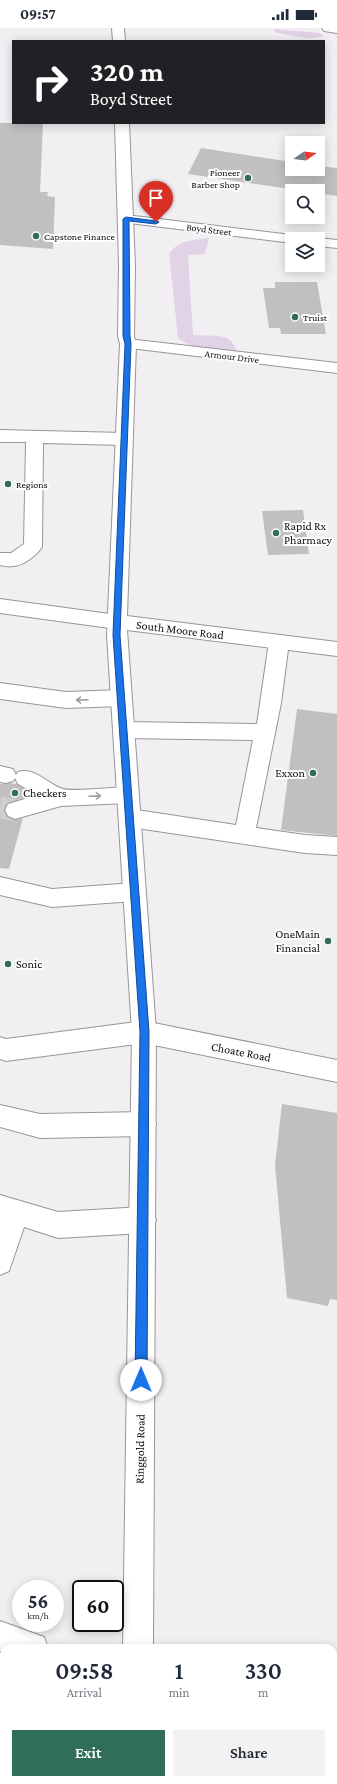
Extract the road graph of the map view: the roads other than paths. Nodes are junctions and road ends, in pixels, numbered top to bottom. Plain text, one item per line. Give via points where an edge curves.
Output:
1 (118, 28) edge
2 (328, 28) edge
3 (337, 29) edge
4 (119, 40) edge
5 (122, 124) edge
6 (126, 219) junction
7 (285, 238) edge
8 (325, 243) edge
9 (337, 244) edge
10 (128, 344) junction
11 (337, 368) edge
12 (0, 436) edge
13 (35, 437) junction
14 (124, 439) junction
15 (0, 558) edge
16 (0, 606) edge
17 (117, 622) junction
18 (279, 642) junction
19 (337, 650) edge
20 (0, 691) edge
21 (121, 698) junction
22 (123, 730) junction
23 (266, 732) junction
24 (10, 776) edge
25 (61, 798) junction
26 (129, 807) junction
27 (15, 810) tunnel mouth
28 (244, 835) junction
29 (337, 846) edge
30 (0, 886) edge
31 (134, 892) junction
32 (144, 1032) junction
33 (0, 1048) edge
34 (337, 1071) edge
35 (0, 1116) edge
36 (144, 1124) junction
37 (8, 1210) edge
38 (143, 1220) junction
39 (0, 1262) edge
40 (0, 1636) edge
41 (22, 1644) edge
42 (138, 1644) edge

1 - 4 main road
2 - 3 main road
5 - 6 main road, Ringgold Road
6 - 7 main road, Boyd Street
6 - 10 main road, Ringgold Road
8 - 9 main road
10 - 11 main road, Armour Drive
10 - 14 main road, Ringgold Road
12 - 13 main road
13 - 14 main road
13 - 15 main road via 33,547 14,560
14 - 17 main road, Ringgold Road
16 - 17 main road, South Moore Road
17 - 18 main road, South Moore Road
17 - 21 main road, Ringgold Road
18 - 19 main road, South Moore Road
18 - 23 main road
21 -> 20 main road via 66,700
21 - 22 main road, Ringgold Road
22 - 23 main road
22 - 26 main road, Ringgold Road
23 - 28 main road
24 - 25 main road
25 -> 26 main road
25 - 27 main road
26 - 28 main road
26 - 31 main road, Ringgold Road
28 - 29 main road
30 - 31 main road via 52,898
31 - 32 main road, Ringgold Road
32 - 33 main road, Choate Road via 6,1050
32 - 34 main road, Choate Road
32 - 36 main road, Ringgold Road
35 - 36 main road via 40,1126
36 - 38 main road, Ringgold Road
37 - 38 main road via 58,1225
37 - 39 main road
38 - 42 main road, Ringgold Road
40 - 41 main road

